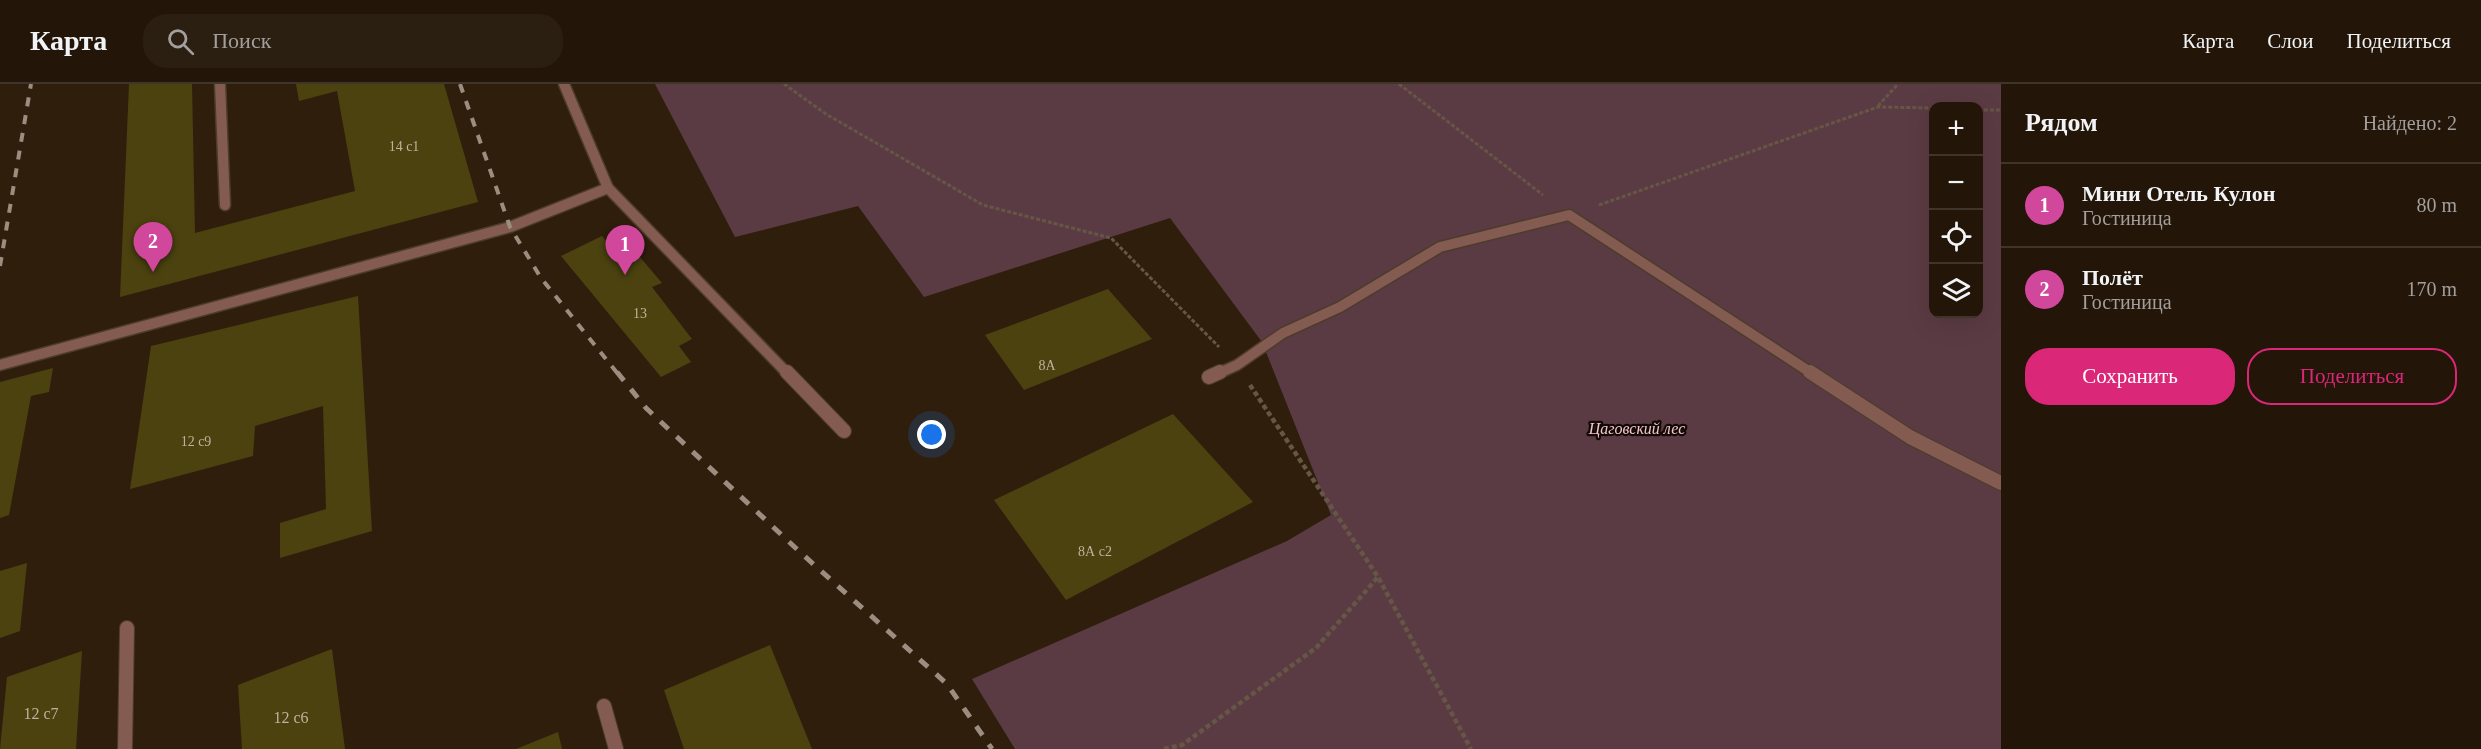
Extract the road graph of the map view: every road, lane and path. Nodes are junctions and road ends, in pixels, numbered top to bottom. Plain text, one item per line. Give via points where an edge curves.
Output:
1 (220, 84) edge
2 (564, 84) edge
3 (784, 84) edge
4 (1399, 84) edge
5 (1898, 84) edge
6 (1878, 107) junction
7 (1929, 108) edge
8 (1983, 110) edge
9 (2001, 110) edge
10 (608, 188) junction
11 (225, 205) dead end
12 (1569, 215) junction
13 (0, 365) edge
14 (1237, 365) junction
15 (1209, 377) dead end
16 (844, 431) dead end
17 (2001, 483) edge
18 (1378, 577) junction
19 (128, 628) dead end
20 (604, 706) dead end
21 (125, 749) edge
22 (616, 749) edge
23 (1164, 749) edge
24 (1471, 749) edge

1 - 11 street
2 - 10 street
3 - 14 path via 826,114 983,205 1111,238
4 - 12 path
5 - 6 path
6 - 7 path
6 - 12 path
8 - 9 path
10 - 13 street via 510,227
10 - 16 street
12 - 14 street via 1440,248 1340,307 1283,333
12 - 17 street via 1910,437
14 - 15 street
14 - 18 path
18 - 23 path via 1316,648 1182,746
18 - 24 path
19 - 21 street
20 - 22 street

